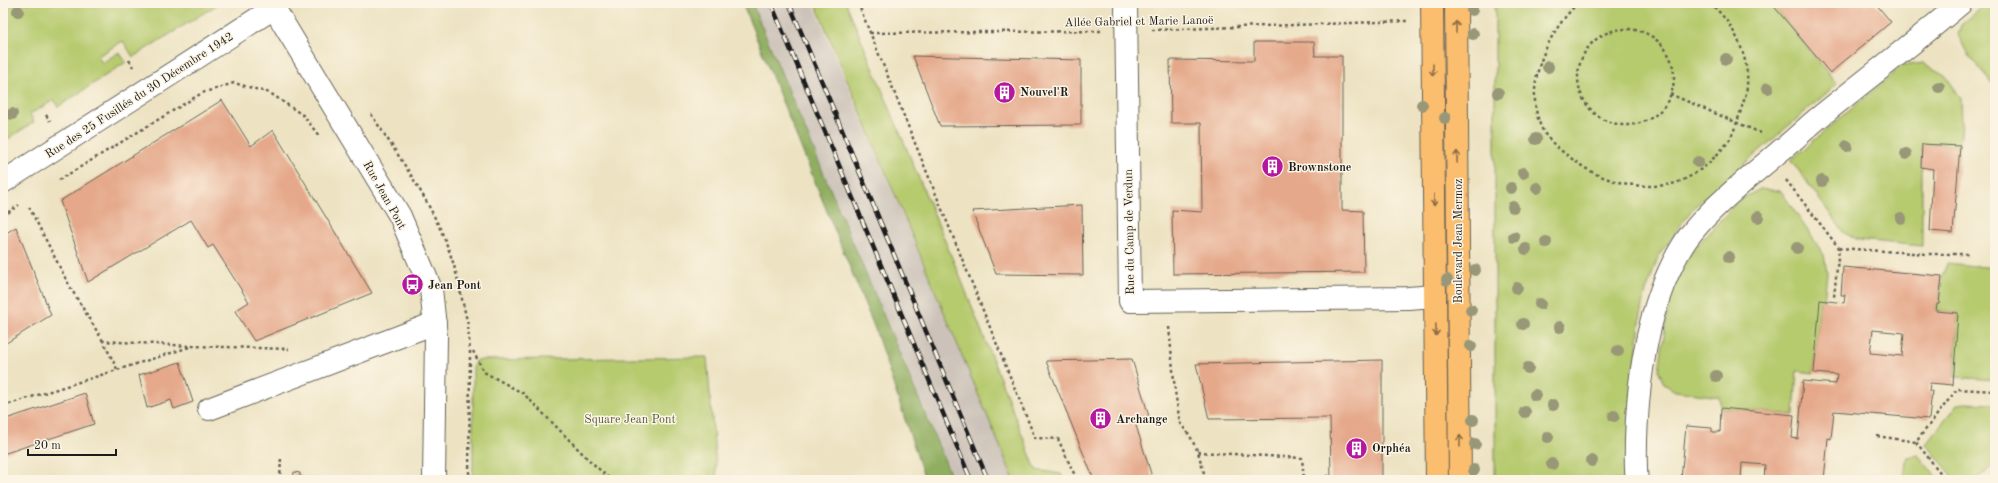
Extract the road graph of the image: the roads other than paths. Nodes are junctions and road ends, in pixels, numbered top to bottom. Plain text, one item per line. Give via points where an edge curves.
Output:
1 (1126, 3) edge
2 (1432, 3) edge
3 (1456, 3) edge
4 (1961, 3) edge
5 (272, 6) edge
6 (3, 182) edge
7 (1435, 296) junction
8 (435, 323) junction
9 (209, 409) dead end
10 (434, 480) edge
11 (1437, 480) edge
12 (1460, 480) edge
13 (1637, 480) edge

1 - 7 street, Rue du Camp de Verdun via 1130,301
2 -> 7 main road, Boulevard Jean Mermoz
12 -> 3 main road, Boulevard Jean Mermoz
4 - 13 street via 1777,154 1696,228 1684,245 1664,283 1649,336 1640,385
5 - 6 street, Rue des 25 Fusillés du 30 Décembre 1942
5 - 8 street, Rue Jean Pont via 400,216 430,288
7 -> 11 main road, Boulevard Jean Mermoz
8 - 9 street
8 - 10 street, Rue Jean Pont

